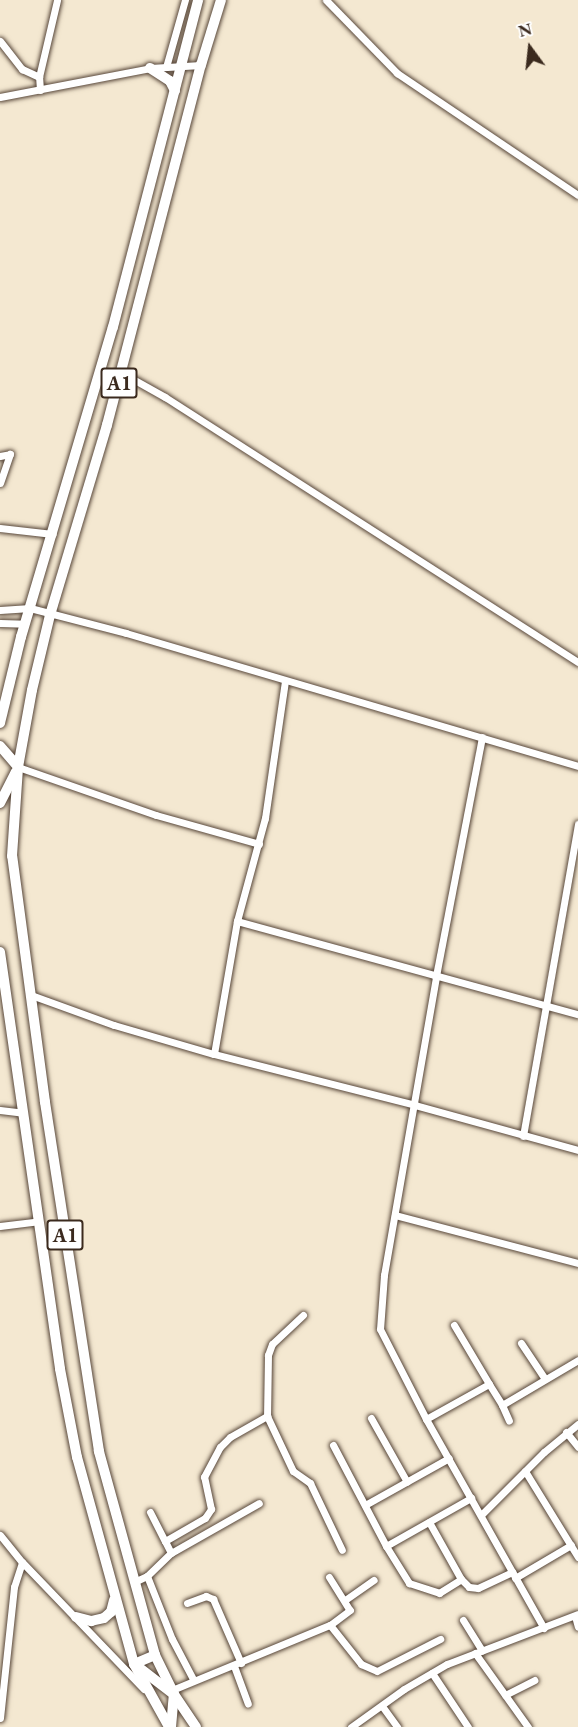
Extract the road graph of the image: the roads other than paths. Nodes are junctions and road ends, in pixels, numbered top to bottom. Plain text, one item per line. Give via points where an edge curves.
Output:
1 (57, 0) edge
2 (185, 0) edge
3 (198, 0) edge
4 (221, 0) edge
5 (326, 0) edge
6 (0, 41) edge
7 (182, 65) junction
8 (201, 65) junction
9 (166, 67) junction
10 (150, 68) junction
11 (39, 77) junction
12 (40, 90) junction
13 (175, 91) junction
14 (0, 98) edge
15 (578, 195) edge
16 (122, 373) junction
17 (0, 456) edge
18 (0, 483) edge
19 (0, 528) edge
20 (53, 534) junction
21 (30, 609) junction
22 (0, 610) edge
23 (50, 615) junction
24 (0, 623) edge
25 (25, 624) junction
26 (578, 662) edge
27 (285, 681) junction
28 (0, 723) edge
29 (482, 736) junction
30 (0, 746) edge
31 (578, 766) edge
32 (18, 767) junction
33 (0, 803) edge
34 (578, 824) edge
35 (259, 844) junction
36 (237, 921) junction
37 (0, 952) edge
38 (436, 977) junction
39 (31, 995) junction
40 (546, 1005) junction
41 (578, 1014) edge
42 (214, 1054) junction
43 (415, 1105) junction
44 (0, 1110) edge
45 (23, 1113) junction
46 (523, 1136) junction
47 (578, 1150) edge
48 (395, 1215) junction
49 (38, 1221) junction
50 (0, 1226) edge
51 (578, 1263) edge
52 (303, 1315) dead end
53 (454, 1325) dead end
54 (521, 1343) dead end
55 (578, 1360) edge
56 (545, 1379) junction
57 (489, 1384) junction
58 (502, 1405) junction
59 (267, 1416) junction
60 (370, 1418) dead end
61 (426, 1419) junction
62 (509, 1421) dead end
63 (578, 1424) edge
64 (566, 1432) junction
65 (333, 1445) dead end
66 (578, 1448) edge
67 (449, 1458) junction
68 (525, 1471) junction
69 (407, 1482) junction
70 (471, 1498) junction
71 (258, 1503) dead end
72 (365, 1505) junction
73 (150, 1512) dead end
74 (481, 1515) junction
75 (429, 1522) junction
76 (0, 1535) edge
77 (165, 1542) junction
78 (571, 1545) junction
79 (386, 1546) junction
80 (342, 1550) dead end
81 (171, 1553) junction
82 (578, 1557) edge
83 (22, 1562) junction
84 (514, 1575) junction
85 (147, 1576) junction
86 (329, 1577) dead end
87 (461, 1579) junction
88 (374, 1580) dead end
89 (134, 1582) junction
90 (114, 1597) junction
91 (345, 1600) junction
92 (187, 1603) dead end
93 (577, 1615) edge
94 (76, 1617) junction
95 (463, 1620) dead end
96 (330, 1625) junction
97 (578, 1627) edge
98 (544, 1628) junction
99 (440, 1640) dead end
100 (478, 1652) junction
101 (155, 1654) junction
102 (134, 1664) junction
103 (237, 1665) junction
104 (432, 1673) junction
105 (193, 1679) junction
106 (534, 1680) dead end
107 (173, 1692) junction
108 (504, 1695) junction
109 (150, 1696) junction
110 (248, 1704) dead end
111 (382, 1706) junction
112 (0, 1718) edge
113 (170, 1727) edge
114 (196, 1727) edge
115 (351, 1727) edge
116 (397, 1727) edge
117 (468, 1727) edge
118 (528, 1727) edge

1 - 11 street
2 - 9 street
3 - 7 main road, A1
4 - 8 main road, A1
5 - 15 street via 397,73
6 - 11 street via 22,69
7 - 8 street
7 - 9 street
7 - 13 main road, A1
8 - 16 main road, A1
9 - 10 street
10 - 12 street
10 - 13 main road via 170,81
11 - 12 street
12 - 14 street
13 - 20 main road, A1
16 - 23 main road, A1
16 - 26 street via 165,396
17 - 18 street via 10,454
19 - 20 street
20 - 21 main road, A1
21 - 22 street
21 - 23 street
21 - 25 main road, A1
23 - 27 street via 126,633
23 - 32 main road, A1
24 - 25 street
25 - 28 main road, A1
27 - 29 street
27 - 35 street
29 - 31 street
29 - 38 street
30 - 32 main road
32 - 33 main road, A1
32 - 35 street via 156,815
32 - 39 main road, A1 via 12,856
34 - 40 street
35 - 36 street
36 - 38 street
36 - 42 street
37 - 45 main road, A1
38 - 40 street
38 - 43 street
39 - 42 street via 114,1025
39 - 89 main road, A1 via 89,1394 99,1450
40 - 41 street
40 - 46 street
42 - 43 street
43 - 46 street
43 - 48 street
44 - 45 street
45 - 49 main road, A1
46 - 47 street
48 - 51 street
48 - 61 street via 380,1329
49 - 50 street
49 - 90 main road, A1 via 77,1457
52 - 59 street via 272,1344 268,1355
53 - 57 street
54 - 56 street
55 - 56 street
56 - 58 street
57 - 58 street
57 - 61 street
58 - 62 street
59 - 77 street via 224,1442 205,1472 212,1503 209,1514
59 - 80 street via 293,1471 310,1483
60 - 69 street
61 - 67 street
63 - 64 street
64 - 66 street
64 - 68 street
65 - 72 street
67 - 69 street
67 - 70 street
68 - 74 street
68 - 78 street
69 - 72 street
70 - 74 street
70 - 75 street
71 - 81 street
72 - 79 street
73 - 77 street
74 - 84 street
75 - 79 street
75 - 87 street
76 - 83 street
77 - 81 street
78 - 82 street
78 - 84 street
79 - 87 street via 413,1586 439,1593
81 - 85 street
83 - 94 street
83 - 112 street via 14,1587
84 - 87 street via 473,1588
84 - 98 street
85 - 89 street
85 - 105 street
86 - 91 street
88 - 91 street
89 - 101 main road, A1
90 - 94 main road via 111,1612 104,1618
90 - 102 main road, A1
91 - 96 street via 350,1610
92 - 103 street via 206,1596 213,1599
93 - 97 street
93 - 98 street
94 - 109 street
95 - 100 street
96 - 99 street via 361,1664 377,1671
96 - 103 street
98 - 100 street
100 - 104 street
100 - 108 street
101 - 102 main road
101 - 107 main road, A1
102 - 107 main road, A1
102 - 109 main road, A1
103 - 105 street
103 - 110 street
104 - 111 street
104 - 117 street
105 - 107 street
106 - 108 street
107 - 113 main road, A1
107 - 114 main road, A1
108 - 118 street
109 - 113 main road, A1
111 - 115 street
111 - 116 street

